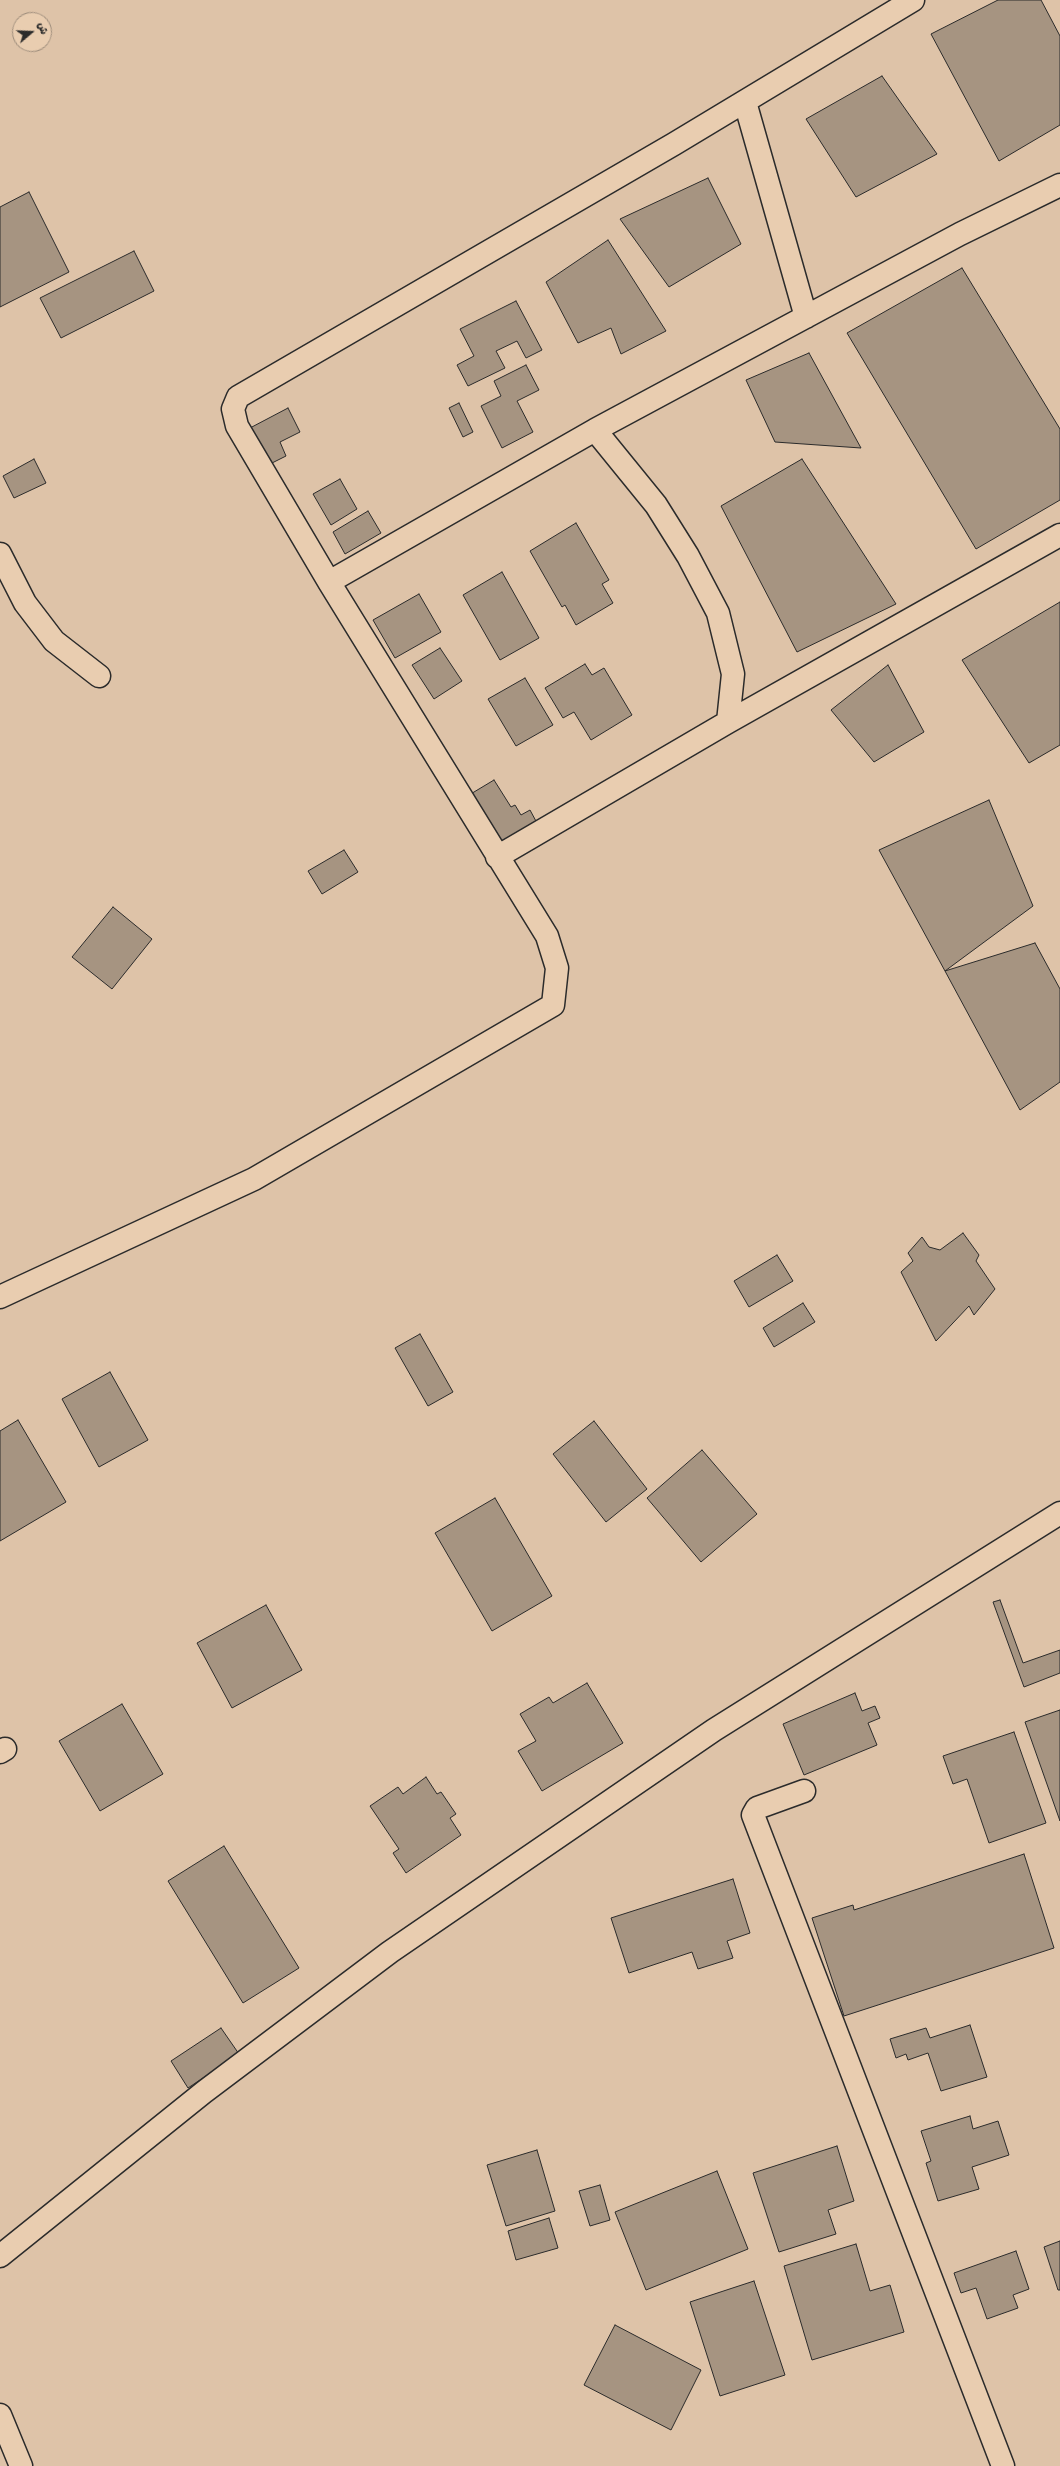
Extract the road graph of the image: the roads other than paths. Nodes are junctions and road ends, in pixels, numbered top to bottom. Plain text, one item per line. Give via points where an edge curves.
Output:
1 (913, 0) edge
2 (745, 102) junction
3 (1060, 185) edge
4 (806, 317) junction
5 (595, 430) junction
6 (1060, 535) edge
7 (0, 554) edge
8 (329, 582) junction
9 (99, 676) dead end
10 (728, 722) junction
11 (497, 857) junction
12 (0, 1297) edge
13 (1060, 1513) edge
14 (804, 1791) dead end
15 (0, 2256) edge
16 (0, 2415) edge
17 (21, 2466) edge
18 (1003, 2466) edge

1 - 2 street
2 - 4 street
2 - 8 street via 238,396 234,409 237,426
3 - 4 street via 960,234
4 - 5 street
5 - 8 street
5 - 10 street via 656,505 688,556 718,613 733,674
6 - 10 street
7 - 9 street via 25,603 54,641
8 - 11 street
10 - 11 street
11 - 12 street via 547,936 557,968 553,1005 254,1179
13 - 15 street via 714,1730 390,1952 204,2092
14 - 18 street via 757,1808 753,1815
16 - 17 street

